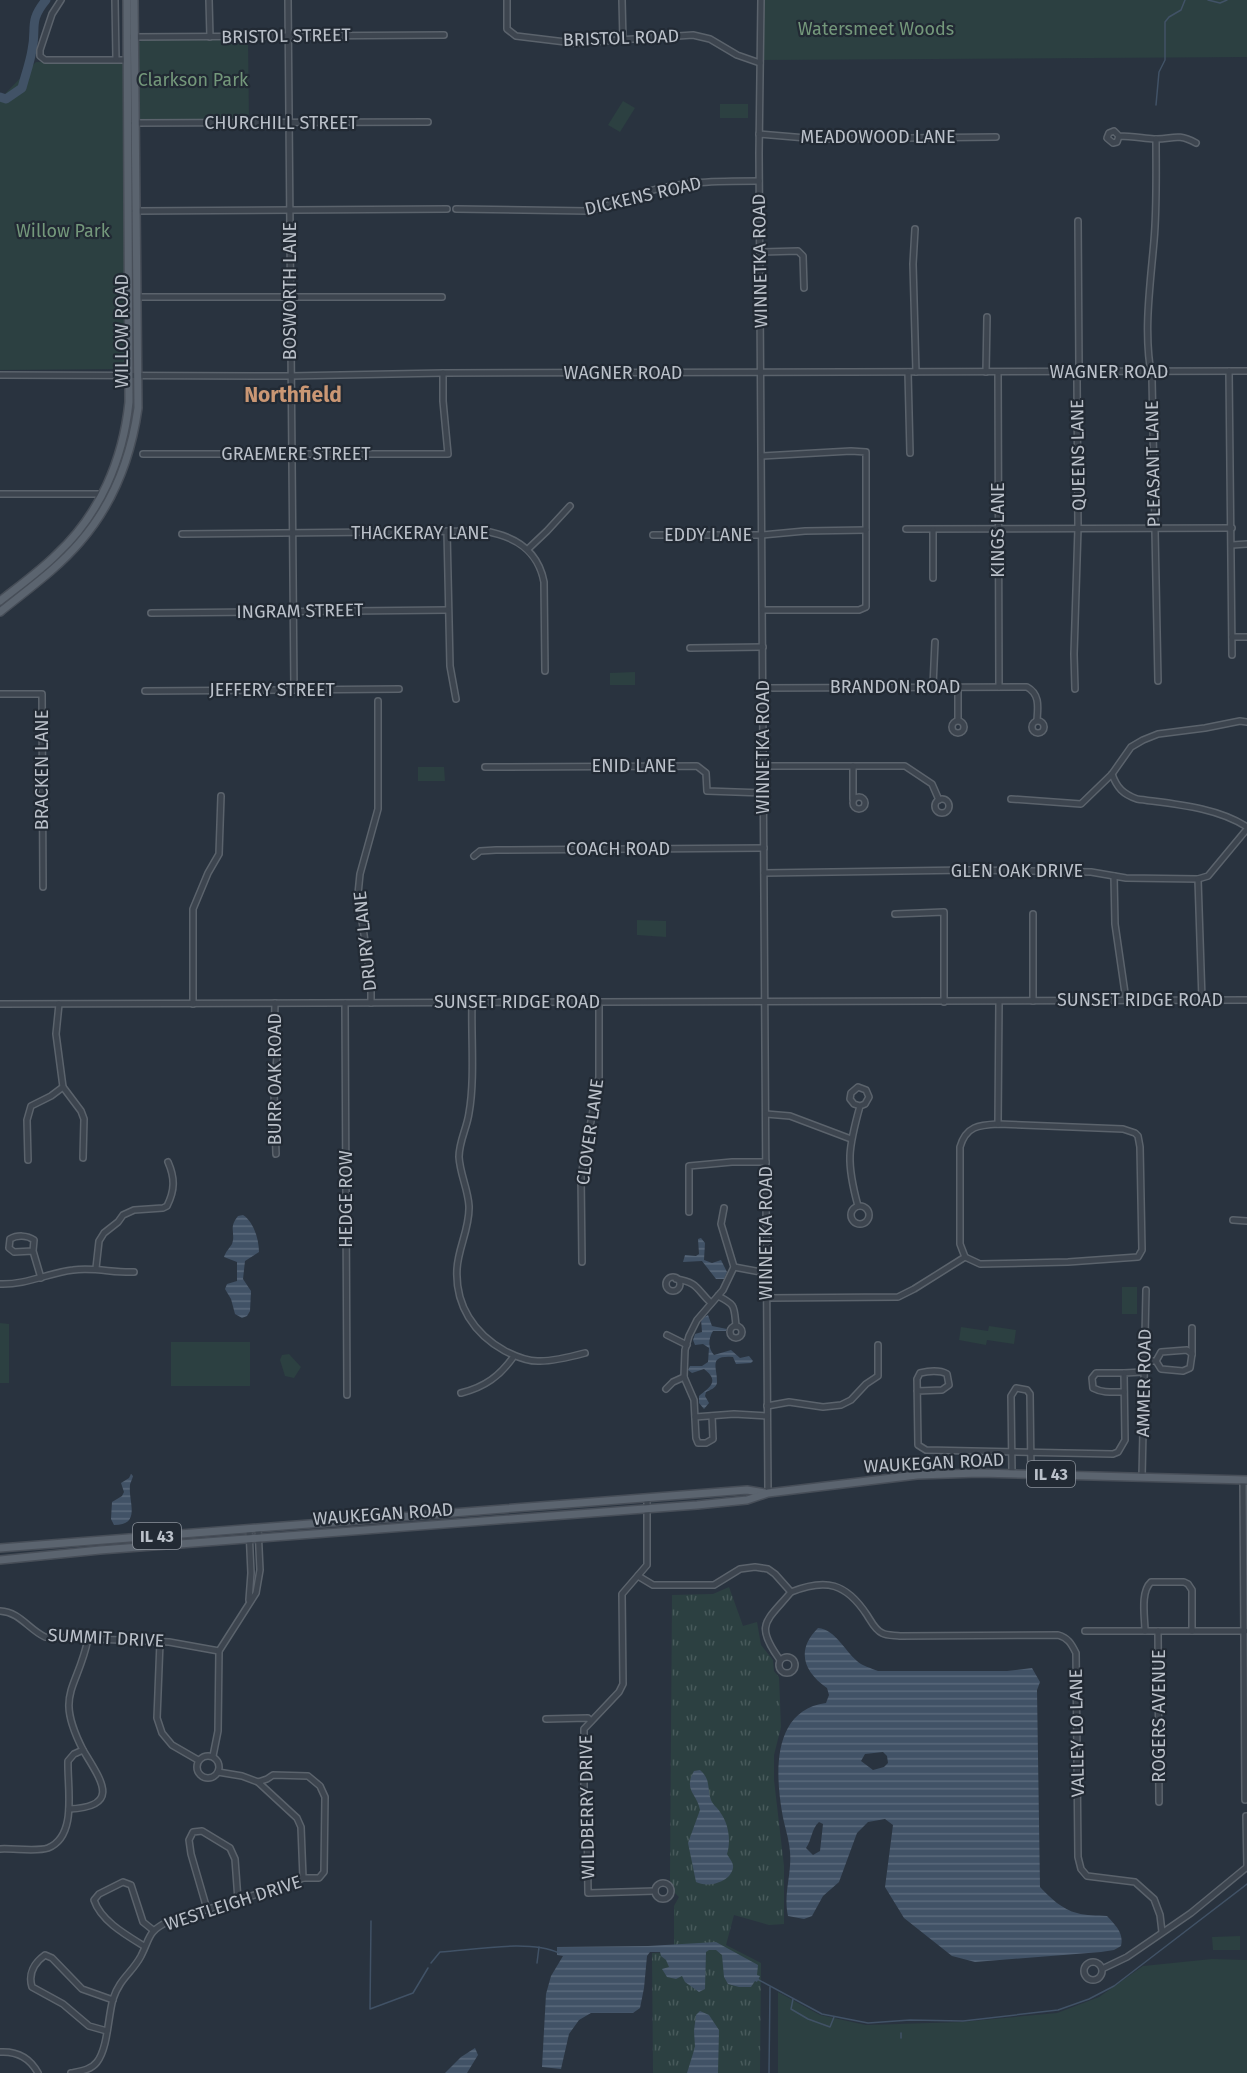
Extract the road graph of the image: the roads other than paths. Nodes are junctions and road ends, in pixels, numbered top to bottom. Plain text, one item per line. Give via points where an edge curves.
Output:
1 (61, 0) edge
2 (115, 0) edge
3 (127, 0) edge
4 (134, 0) edge
5 (209, 0) edge
6 (288, 0) edge
7 (507, 0) edge
8 (622, 0) edge
9 (761, 0) edge
10 (444, 35) dead end
11 (288, 36) junction
12 (131, 37) junction
13 (210, 37) junction
14 (623, 41) junction
15 (116, 59) junction
16 (128, 60) junction
17 (760, 63) junction
18 (428, 122) dead end
19 (134, 123) junction
20 (289, 123) junction
21 (759, 134) junction
22 (1119, 136) dead end
23 (996, 137) dead end
24 (1156, 139) junction
25 (1196, 143) dead end
26 (759, 181) junction
27 (447, 209) dead end
28 (456, 209) dead end
29 (289, 210) junction
30 (135, 211) junction
31 (1078, 222) dead end
32 (915, 229) dead end
33 (760, 252) junction
34 (804, 288) dead end
35 (137, 297) junction
36 (442, 297) dead end
37 (290, 298) junction
38 (987, 316) dead end
39 (1229, 371) junction
40 (1247, 371) edge
41 (761, 372) junction
42 (908, 372) junction
43 (916, 372) junction
44 (986, 372) junction
45 (998, 372) junction
46 (1078, 372) junction
47 (1151, 372) junction
48 (443, 373) junction
49 (0, 375) edge
50 (129, 376) junction
51 (137, 376) junction
52 (290, 376) junction
53 (910, 453) dead end
54 (143, 454) dead end
55 (291, 454) junction
56 (762, 456) junction
57 (0, 494) edge
58 (107, 495) junction
59 (570, 506) dead end
60 (1078, 528) junction
61 (1232, 528) junction
62 (906, 529) dead end
63 (997, 529) junction
64 (866, 530) junction
65 (933, 530) junction
66 (1154, 530) junction
67 (447, 531) junction
68 (292, 532) junction
69 (182, 534) dead end
70 (653, 535) dead end
71 (762, 535) junction
72 (1247, 544) edge
73 (1232, 545) junction
74 (528, 549) junction
75 (933, 578) dead end
76 (0, 601) edge
77 (448, 610) junction
78 (763, 610) junction
79 (294, 611) junction
80 (0, 612) edge
81 (151, 613) dead end
82 (1232, 637) junction
83 (1247, 637) edge
84 (935, 642) dead end
85 (763, 647) junction
86 (690, 648) dead end
87 (1232, 655) dead end
88 (545, 670) dead end
89 (1158, 681) dead end
90 (933, 686) junction
91 (958, 687) junction
92 (999, 687) junction
93 (763, 688) junction
94 (399, 689) dead end
95 (1075, 689) dead end
96 (294, 690) junction
97 (145, 691) dead end
98 (0, 694) edge
99 (456, 699) dead end
100 (378, 701) dead end
101 (958, 720) dead end
102 (1037, 720) dead end
103 (1247, 722) edge
104 (764, 766) junction
105 (853, 766) junction
106 (484, 767) dead end
107 (1112, 774) junction
108 (764, 793) junction
109 (220, 796) dead end
110 (1011, 798) dead end
111 (854, 799) dead end
112 (939, 800) dead end
113 (1247, 828) edge
114 (764, 848) junction
115 (474, 856) dead end
116 (764, 873) junction
117 (1114, 876) junction
118 (1198, 879) junction
119 (43, 887) dead end
120 (895, 914) dead end
121 (1033, 914) dead end
122 (1126, 1000) junction
123 (1202, 1000) junction
124 (1247, 1000) edge
125 (1033, 1001) junction
126 (599, 1002) junction
127 (765, 1002) junction
128 (944, 1002) junction
129 (999, 1002) junction
130 (345, 1003) junction
131 (371, 1003) junction
132 (472, 1003) junction
133 (0, 1004) edge
134 (59, 1004) junction
135 (193, 1004) junction
136 (275, 1004) junction
137 (63, 1087) junction
138 (860, 1106) dead end
139 (765, 1114) junction
140 (998, 1124) junction
141 (851, 1139) junction
142 (276, 1154) dead end
143 (83, 1158) dead end
144 (28, 1160) dead end
145 (168, 1162) dead end
146 (766, 1162) junction
147 (858, 1206) dead end
148 (724, 1208) dead end
149 (688, 1212) dead end
150 (1233, 1220) dead end
151 (1247, 1221) edge
152 (33, 1251) junction
153 (965, 1257) junction
154 (582, 1262) dead end
155 (734, 1267) junction
156 (96, 1269) junction
157 (134, 1272) dead end
158 (766, 1273) junction
159 (41, 1278) junction
160 (676, 1279) dead end
161 (0, 1284) edge
162 (1146, 1290) dead end
163 (718, 1296) junction
164 (766, 1298) junction
165 (711, 1303) junction
166 (736, 1326) dead end
167 (1192, 1328) dead end
168 (667, 1335) dead end
169 (687, 1345) junction
170 (878, 1345) dead end
171 (585, 1353) dead end
172 (1192, 1354) junction
173 (514, 1356) junction
174 (1143, 1361) junction
175 (1156, 1361) junction
176 (1143, 1372) junction
177 (1124, 1373) junction
178 (684, 1377) junction
179 (666, 1389) dead end
180 (917, 1391) junction
181 (1124, 1392) junction
182 (460, 1393) dead end
183 (347, 1395) dead end
184 (767, 1406) junction
185 (712, 1416) junction
186 (767, 1416) junction
187 (695, 1417) junction
188 (1012, 1450) junction
189 (1031, 1451) junction
190 (1012, 1473) junction
191 (1031, 1473) junction
192 (1142, 1477) junction
193 (1245, 1480) edge
194 (768, 1493) junction
195 (647, 1499) junction
196 (647, 1509) junction
197 (377, 1519) junction
198 (258, 1528) junction
199 (249, 1529) junction
200 (378, 1529) junction
201 (258, 1538) junction
202 (250, 1539) junction
203 (0, 1548) edge
204 (0, 1560) edge
205 (638, 1576) junction
206 (791, 1592) junction
207 (249, 1604) junction
208 (0, 1611) edge
209 (1085, 1631) dead end
210 (1145, 1631) junction
211 (1158, 1631) junction
212 (1192, 1631) junction
213 (1245, 1631) edge
214 (88, 1638) junction
215 (159, 1642) junction
216 (219, 1651) junction
217 (780, 1660) dead end
218 (546, 1719) dead end
219 (591, 1721) junction
220 (83, 1750) junction
221 (213, 1756) junction
222 (198, 1760) junction
223 (218, 1772) junction
224 (258, 1782) junction
225 (1245, 1800) dead end
226 (1159, 1802) dead end
227 (69, 1809) junction
228 (1246, 1816) edge
229 (0, 1849) edge
230 (1247, 1868) edge
231 (303, 1878) junction
232 (655, 1892) dead end
233 (238, 1900) junction
234 (207, 1909) junction
235 (153, 1930) junction
236 (1162, 1932) junction
237 (144, 1946) junction
238 (1102, 1969) dead end
239 (113, 2000) junction
240 (107, 2031) junction
241 (0, 2052) edge
242 (38, 2073) edge
243 (71, 2073) edge

1 - 15 street via 52,14 40,56 45,60
2 - 15 street
3 - 12 main road, WILLOW ROAD
4 - 12 main road, WILLOW ROAD
5 - 13 street
6 - 11 street, BOSWORTH LANE
7 - 14 street, BRISTOL ROAD via 507,29 516,36 574,43
8 - 14 street
9 - 17 street, WINNETKA ROAD
10 - 11 street, BRISTOL STREET
11 - 13 street, BRISTOL STREET
11 - 20 street, BOSWORTH LANE
12 - 13 street, BRISTOL STREET
12 - 16 main road, WILLOW ROAD
12 - 19 main road, WILLOW ROAD
14 - 17 street, BRISTOL ROAD via 693,35
15 - 16 street
16 - 50 main road, WILLOW ROAD
17 - 21 street, WINNETKA ROAD
18 - 20 street, CHURCHILL STREET
19 - 20 street, CHURCHILL STREET
19 - 30 main road, WILLOW ROAD
20 - 29 street, BOSWORTH LANE
21 - 23 street, MEADOWOOD LANE via 818,139
21 - 26 street, WINNETKA ROAD
22 - 24 street
24 - 25 street via 1181,136
24 - 47 street, PLEASANT LANE via 1154,239 1147,315
26 - 28 street, DICKENS ROAD via 696,182 642,193 588,211
26 - 33 street, WINNETKA ROAD
27 - 29 street
29 - 30 street
29 - 37 street, BOSWORTH LANE
30 - 35 main road, WILLOW ROAD
31 - 46 street, QUEENS LANE
32 - 43 street
33 - 34 street via 798,250 803,256
33 - 41 street, WINNETKA ROAD
35 - 37 street
35 - 51 main road, WILLOW ROAD
36 - 37 street
37 - 52 street, BOSWORTH LANE
38 - 44 street
39 - 40 street, WAGNER ROAD
39 - 47 street, WAGNER ROAD
39 - 61 street
41 - 42 street, WAGNER ROAD
41 - 48 street, WAGNER ROAD
41 - 56 street, WINNETKA ROAD
42 - 43 street, WAGNER ROAD
42 - 53 street
43 - 44 street, WAGNER ROAD
44 - 45 street, WAGNER ROAD
45 - 46 street, WAGNER ROAD
45 - 63 street, KINGS LANE
46 - 47 street, WAGNER ROAD
46 - 60 street, QUEENS LANE
47 - 66 street, PLEASANT LANE
48 - 52 street, WAGNER ROAD
48 - 55 street, GRAEMERE STREET via 448,454
49 - 50 street, WAGNER ROAD
50 - 51 street, WAGNER ROAD
50 - 58 main road, WILLOW ROAD via 127,418
51 - 52 street, WAGNER ROAD
51 - 58 main road, WILLOW ROAD via 134,431 121,476
52 - 55 street, BOSWORTH LANE
54 - 55 street, GRAEMERE STREET
55 - 68 street, BOSWORTH LANE
56 - 64 street via 866,452
56 - 71 street, WINNETKA ROAD
57 - 58 street
58 - 76 main road, WILLOW ROAD via 58,554
58 - 80 main road, WILLOW ROAD via 80,543
59 - 74 street
60 - 63 street
60 - 66 street
60 - 95 street, QUEENS LANE
61 - 66 street
61 - 73 street
62 - 65 street
63 - 65 street
63 - 92 street, KINGS LANE
64 - 71 street, EDDY LANE
64 - 78 street via 866,607
65 - 75 street
66 - 89 street, PLEASANT LANE
67 - 68 street, THACKERAY LANE
67 - 74 street, THACKERAY LANE via 499,533
67 - 77 street
68 - 69 street, THACKERAY LANE
68 - 79 street, BOSWORTH LANE
70 - 71 street, EDDY LANE
71 - 78 street, WINNETKA ROAD
72 - 73 street
73 - 82 street
74 - 88 street via 537,559 544,582
77 - 79 street, INGRAM STREET
77 - 99 street via 450,666
78 - 85 street, WINNETKA ROAD
79 - 81 street, INGRAM STREET
79 - 96 street, BOSWORTH LANE
82 - 83 street
82 - 87 street
84 - 90 street
85 - 86 street
85 - 93 street, WINNETKA ROAD
90 - 91 street, BRANDON ROAD
90 - 93 street, BRANDON ROAD
91 - 92 street, BRANDON ROAD
91 - 101 street
92 - 102 street, BRANDON ROAD via 1027,687 1035,693
93 - 104 street, WINNETKA ROAD
94 - 96 street, JEFFERY STREET
96 - 97 street, JEFFERY STREET
98 - 119 street, BRACKEN LANE via 42,694
100 - 131 street, DRURY LANE via 378,810 358,894
103 - 107 street via 1158,734 1131,747
104 - 105 street
104 - 108 street, WINNETKA ROAD
105 - 111 street
105 - 112 street via 905,765 932,784
106 - 108 street, ENID LANE via 697,766 706,773 707,791
107 - 110 street via 1081,804
107 - 113 street via 1117,787 1126,795 1216,813
108 - 114 street, WINNETKA ROAD
109 - 135 street via 219,854 193,909
113 - 118 street via 1208,876
114 - 115 street, COACH ROAD via 496,850 480,851
114 - 116 street, WINNETKA ROAD
116 - 117 street, GLEN OAK DRIVE via 969,870 1091,872
116 - 127 street, WINNETKA ROAD
117 - 118 street, GLEN OAK DRIVE
117 - 122 street via 1115,924
118 - 123 street
120 - 128 street via 944,912
121 - 125 street, SUNSET RIDGE ROAD
122 - 123 street, SUNSET RIDGE ROAD
122 - 125 street, SUNSET RIDGE ROAD
123 - 124 street, SUNSET RIDGE ROAD
125 - 129 street, SUNSET RIDGE ROAD
126 - 127 street, SUNSET RIDGE ROAD
126 - 132 street, SUNSET RIDGE ROAD
126 - 154 street, CLOVER LANE via 599,1077 580,1176
127 - 128 street, SUNSET RIDGE ROAD
127 - 139 street, WINNETKA ROAD
128 - 129 street, SUNSET RIDGE ROAD
129 - 140 street
130 - 131 street, SUNSET RIDGE ROAD
130 - 136 street, SUNSET RIDGE ROAD
130 - 183 street, HEDGE ROW
131 - 132 street, SUNSET RIDGE ROAD
132 - 173 street via 469,1114 459,1158 469,1207 458,1258 458,1286 473,1325 490,1343
133 - 134 street, SUNSET RIDGE ROAD
134 - 135 street, SUNSET RIDGE ROAD
134 - 137 street via 56,1034
135 - 136 street, SUNSET RIDGE ROAD
136 - 142 street, BURR OAK ROAD
137 - 143 street via 84,1119
137 - 144 street via 31,1106 27,1120
138 - 141 street
139 - 141 street via 790,1116
139 - 146 street, WINNETKA ROAD
140 - 153 street via 969,1130 960,1147 960,1244
140 - 153 street via 1131,1130 1138,1136 1142,1250 1138,1257 1068,1262 980,1264
141 - 147 street via 849,1162
145 - 156 street via 174,1188 167,1206 123,1215 99,1241
146 - 149 street via 689,1166
146 - 158 street, WINNETKA ROAD
148 - 155 street via 721,1224
150 - 151 street
152 - 152 street via 35,1242 31,1238 10,1239 9,1248 14,1252
152 - 159 street
153 - 164 street via 898,1297
155 - 158 street
155 - 163 street
156 - 157 street
156 - 159 street via 71,1270
158 - 164 street, WINNETKA ROAD
159 - 161 street
160 - 165 street via 696,1285
162 - 174 street, AMMER ROAD
163 - 165 street
163 - 166 street via 735,1308
164 - 184 street, WINNETKA ROAD
165 - 169 street via 697,1320
167 - 172 street
168 - 169 street
169 - 178 street
170 - 184 street via 878,1376 846,1403 824,1407 789,1402
171 - 173 street via 538,1362
172 - 175 street via 1186,1350 1161,1352
172 - 175 street via 1190,1368 1183,1371 1161,1369
173 - 182 street via 491,1382
174 - 175 street
174 - 176 street, AMMER ROAD
176 - 177 street
176 - 192 street, AMMER ROAD
177 - 181 street
177 - 181 street via 1096,1373 1092,1378 1096,1390
178 - 179 street
178 - 187 street via 694,1401
180 - 180 street via 920,1373 947,1374 949,1385 942,1390
180 - 188 street via 920,1448
181 - 189 street via 1125,1440 1118,1452
184 - 186 street, WINNETKA ROAD
185 - 186 street
185 - 187 street
185 - 187 street via 713,1439 706,1443 698,1443
186 - 194 street, WINNETKA ROAD
188 - 189 street
188 - 189 street via 1011,1396 1020,1388 1030,1394
188 - 190 street
189 - 191 street
190 - 191 main road, WAUKEGAN ROAD / IL 43
190 - 194 main road, WAUKEGAN ROAD / IL 43 via 917,1475
191 - 192 main road, WAUKEGAN ROAD / IL 43
192 - 193 main road, WAUKEGAN ROAD / IL 43
193 - 213 street
194 - 195 main road, WAUKEGAN ROAD / IL 43 via 747,1490
194 - 196 main road, WAUKEGAN ROAD / IL 43 via 747,1500
195 - 196 street, WILDBERRY DRIVE
195 - 197 main road, WAUKEGAN ROAD / IL 43
196 - 200 main road, WAUKEGAN ROAD / IL 43
196 - 205 street, WILDBERRY DRIVE via 647,1565
197 - 198 main road, WAUKEGAN ROAD / IL 43
197 - 200 main road
198 - 199 main road, WAUKEGAN ROAD / IL 43
198 - 201 street
199 - 202 street
199 - 203 main road, WAUKEGAN ROAD / IL 43
200 - 201 main road, WAUKEGAN ROAD / IL 43
201 - 202 main road, WAUKEGAN ROAD / IL 43
201 - 207 street via 259,1582
202 - 204 main road, WAUKEGAN ROAD / IL 43
202 - 207 street
205 - 206 street via 653,1585 714,1585 740,1569 755,1567 768,1569
205 - 219 street, WILDBERRY DRIVE via 622,1594 622,1687
206 - 217 street via 764,1629
206 - 236 street, VALLEY LO LANE via 824,1583 841,1588 884,1634 1065,1637 1076,1653 1081,1869 1087,1876 1135,1882 1154,1899
207 - 216 street
208 - 214 street, SUMMIT DRIVE via 19,1617 45,1636
209 - 210 street
210 - 211 street
210 - 212 street via 1147,1585 1184,1582 1192,1590
211 - 212 street
211 - 226 street, ROGERS AVENUE
212 - 213 street
213 - 225 street
214 - 215 street, SUMMIT DRIVE
214 - 220 street via 68,1705
215 - 216 street, SUMMIT DRIVE
215 - 222 street via 157,1718 172,1745
216 - 221 street via 218,1731
218 - 219 street
219 - 232 street, WILDBERRY DRIVE via 583,1732 588,1893
220 - 227 street via 68,1761
220 - 227 street via 104,1788 98,1803
221 - 222 street
221 - 223 street via 219,1763
222 - 223 street, WESTLEIGH DRIVE via 197,1771 203,1777 212,1778
223 - 224 street, WESTLEIGH DRIVE
224 - 231 street via 297,1818 301,1827
224 - 231 street, WESTLEIGH DRIVE via 273,1775 308,1776 322,1788 324,1872 319,1878
227 - 229 street via 64,1835 46,1849
228 - 230 street
230 - 236 street
231 - 233 street, WESTLEIGH DRIVE
233 - 234 street, WESTLEIGH DRIVE
233 - 234 street via 235,1859 230,1848 202,1831 193,1832 189,1840
234 - 235 street, WESTLEIGH DRIVE
235 - 237 street, WESTLEIGH DRIVE
235 - 237 street via 143,1922 131,1885 123,1882 94,1900 97,1909 116,1928
236 - 238 street
237 - 239 street, WESTLEIGH DRIVE via 119,1983
239 - 240 street, WESTLEIGH DRIVE
239 - 240 street via 82,1989 45,1955 30,1979 32,1987 41,1994 63,2004 89,2026
240 - 243 street, WESTLEIGH DRIVE via 98,2061 90,2068
241 - 242 street via 17,2052

